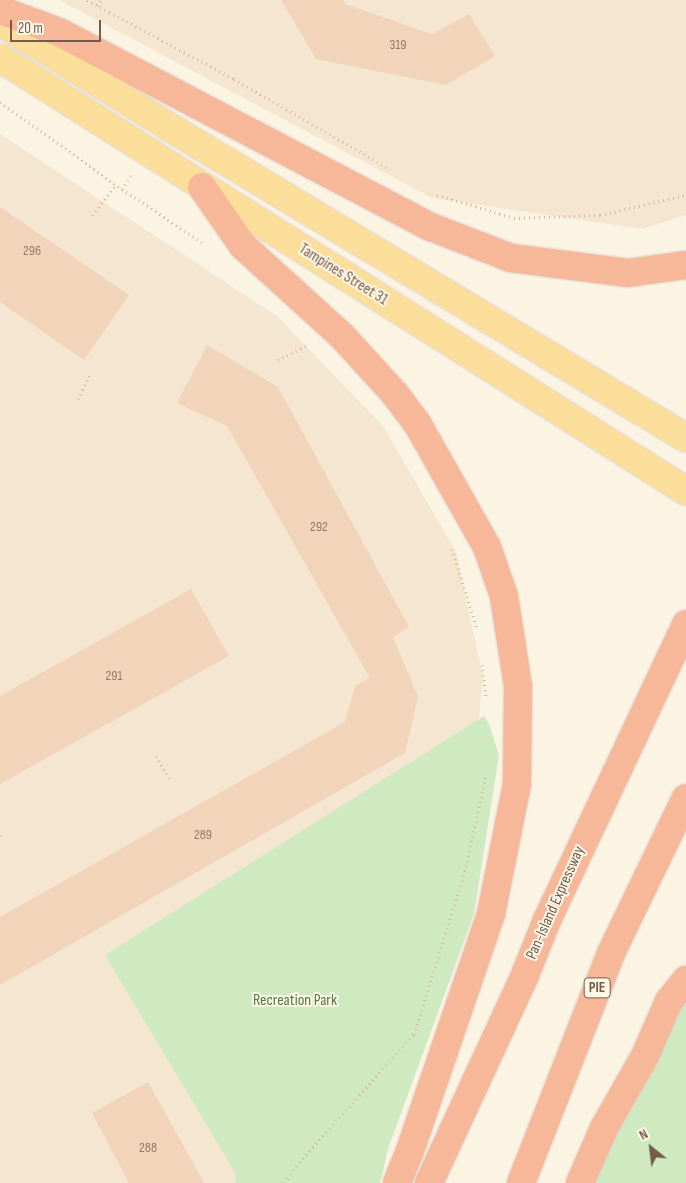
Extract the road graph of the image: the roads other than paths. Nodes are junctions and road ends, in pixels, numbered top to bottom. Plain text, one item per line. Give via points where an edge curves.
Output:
1 (0, 10) edge
2 (0, 22) edge
3 (0, 58) edge
4 (202, 187) junction
5 (686, 265) edge
6 (686, 438) edge
7 (686, 491) edge
8 (680, 634) edge
9 (686, 798) edge
10 (686, 980) edge
11 (397, 1183) edge
12 (429, 1183) edge
13 (521, 1183) edge
14 (580, 1183) edge

1 - 5 highway via 59,32 431,227 511,258 628,273
2 - 6 main road
3 - 4 main road, Tampines Street 31
4 - 7 main road, Tampines Street 31
4 - 11 highway via 243,246 342,336 417,423 487,547 504,596 518,686 518,784 491,914
8 - 12 highway, Pan-Island Expressway
9 - 13 highway, PIE via 611,953
10 - 14 highway via 669,1001 644,1056 604,1128

